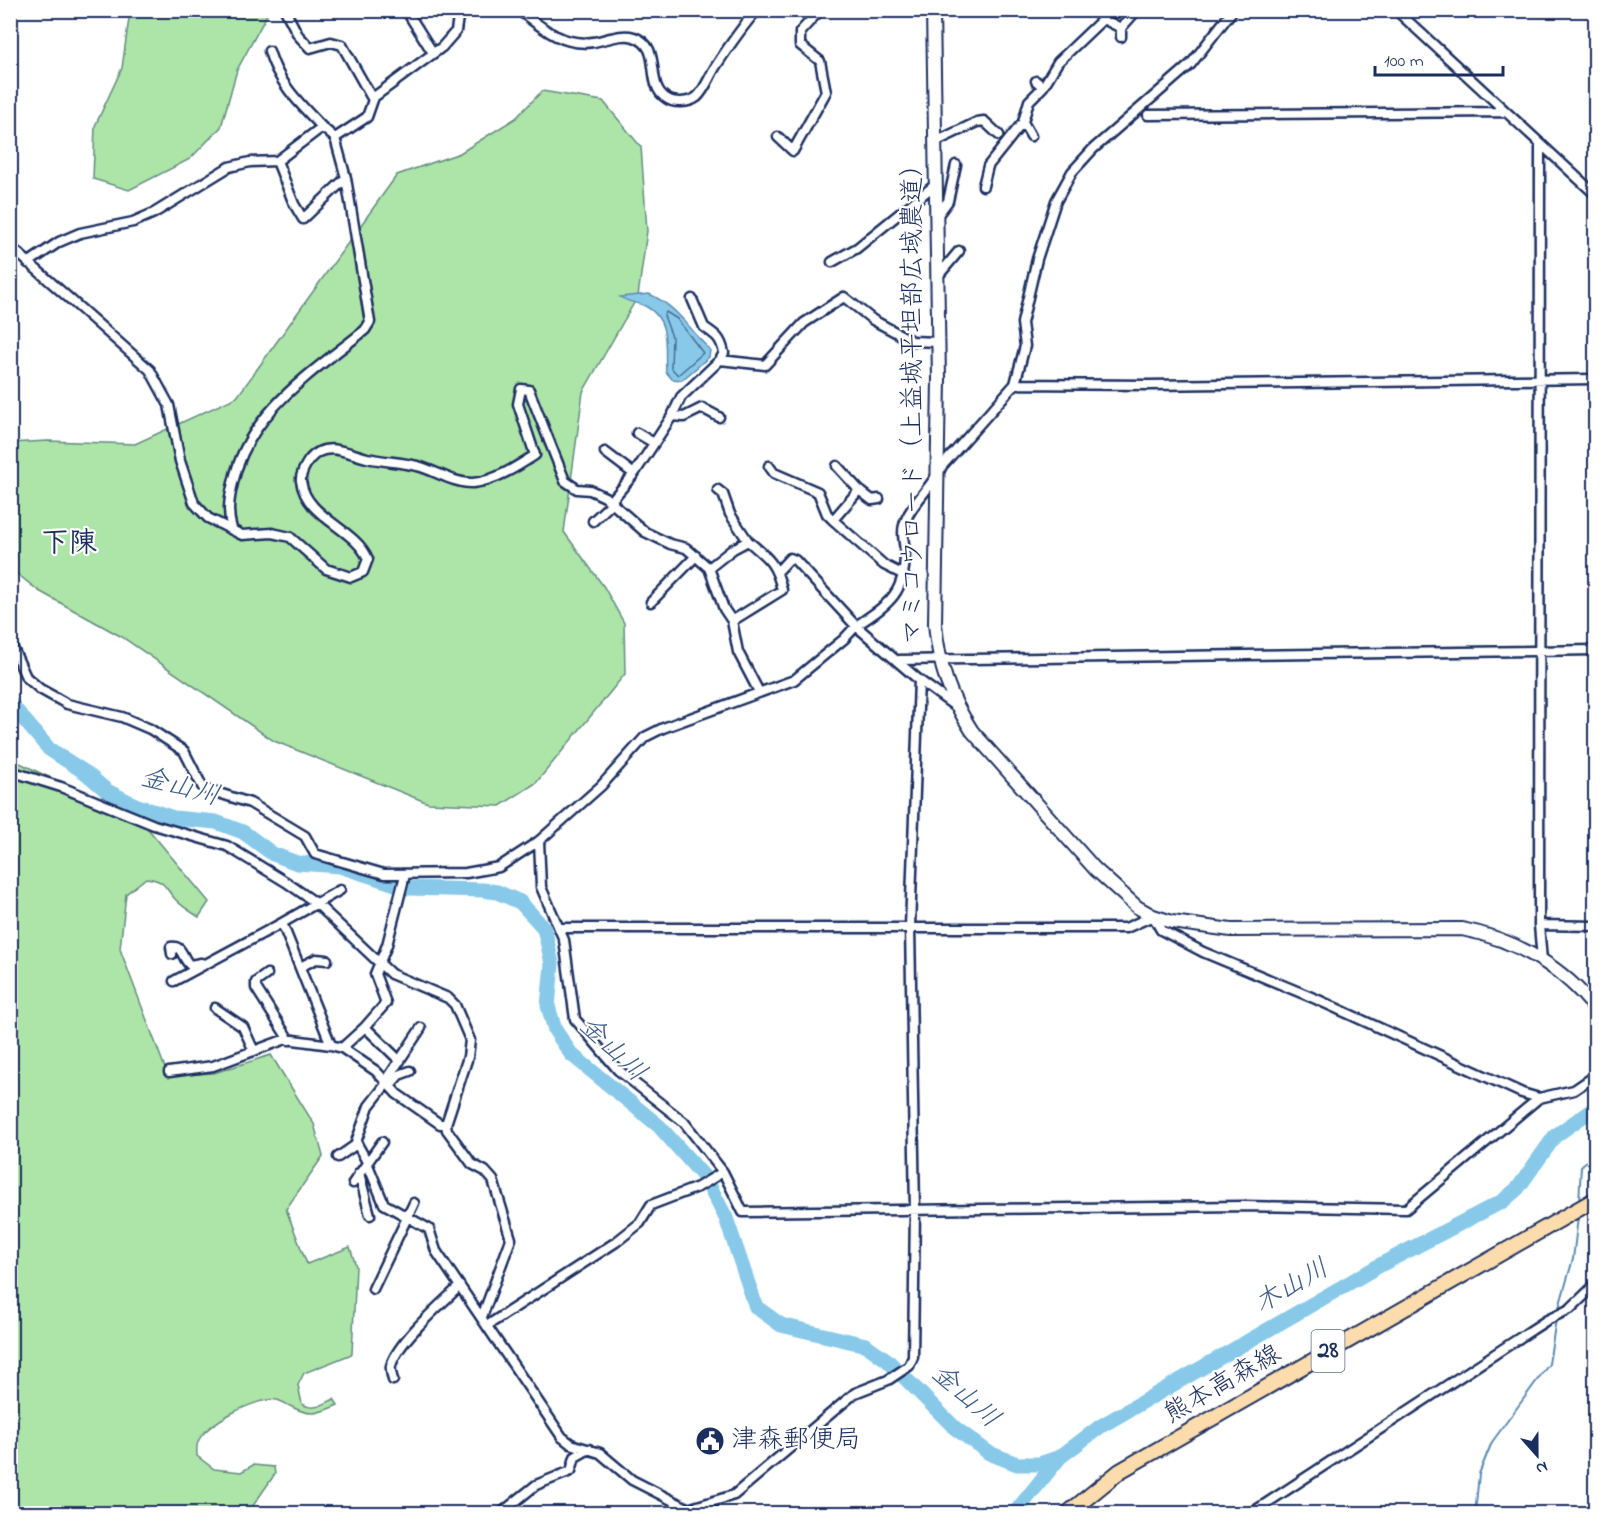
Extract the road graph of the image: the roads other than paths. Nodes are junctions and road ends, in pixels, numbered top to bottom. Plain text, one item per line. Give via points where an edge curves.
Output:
1 (285, 10) edge
2 (406, 10) edge
3 (459, 10) edge
4 (519, 10) edge
5 (757, 10) edge
6 (820, 10) edge
7 (933, 10) edge
8 (1095, 10) edge
9 (1137, 10) edge
10 (1233, 10) edge
11 (1396, 10) edge
12 (1103, 19) junction
13 (269, 51) dead end
14 (433, 53) junction
15 (373, 100) junction
16 (1505, 112) junction
17 (1148, 115) dead end
18 (1023, 122) junction
19 (322, 127) junction
20 (999, 135) dead end
21 (1031, 136) dead end
22 (778, 137) dead end
23 (335, 138) junction
24 (935, 142) junction
25 (1540, 144) junction
26 (277, 161) junction
27 (956, 165) dead end
28 (346, 178) junction
29 (936, 184) junction
30 (983, 186) dead end
31 (1596, 195) edge
32 (936, 217) junction
33 (10, 246) edge
34 (958, 251) dead end
35 (832, 262) dead end
36 (28, 263) junction
37 (937, 276) junction
38 (692, 299) dead end
39 (938, 342) junction
40 (720, 360) junction
41 (1596, 379) edge
42 (1539, 380) junction
43 (1015, 384) junction
44 (672, 416) junction
45 (719, 417) dead end
46 (637, 433) dead end
47 (654, 443) junction
48 (605, 452) dead end
49 (769, 466) dead end
50 (837, 466) dead end
51 (634, 474) junction
52 (935, 481) junction
53 (718, 490) dead end
54 (859, 490) junction
55 (879, 499) dead end
56 (612, 501) junction
57 (832, 520) junction
58 (593, 521) dead end
59 (232, 529) junction
60 (748, 541) junction
61 (696, 556) junction
62 (709, 568) junction
63 (778, 571) junction
64 (904, 575) junction
65 (651, 602) dead end
66 (732, 621) junction
67 (856, 626) junction
68 (10, 642) edge
69 (1540, 650) junction
70 (1596, 650) edge
71 (938, 658) junction
72 (899, 660) junction
73 (919, 680) junction
74 (759, 692) junction
75 (956, 707) junction
76 (10, 771) edge
77 (539, 841) junction
78 (405, 875) junction
79 (339, 890) dead end
80 (316, 903) junction
81 (1153, 916) junction
82 (282, 923) junction
83 (1539, 925) junction
84 (1596, 926) edge
85 (910, 927) junction
86 (559, 928) junction
87 (172, 954) dead end
88 (327, 960) dead end
89 (1542, 960) junction
90 (381, 962) junction
91 (208, 963) junction
92 (300, 967) junction
93 (267, 974) dead end
94 (174, 981) dead end
95 (215, 1008) dead end
96 (1596, 1010) edge
97 (365, 1027) junction
98 (421, 1028) dead end
99 (289, 1040) junction
100 (331, 1045) junction
101 (342, 1048) junction
102 (254, 1051) junction
103 (400, 1061) junction
104 (410, 1071) dead end
105 (168, 1072) dead end
106 (1596, 1075) edge
107 (388, 1083) junction
108 (1539, 1098) junction
109 (446, 1124) junction
110 (382, 1142) dead end
111 (357, 1143) junction
112 (338, 1157) dead end
113 (366, 1160) junction
114 (358, 1173) junction
115 (720, 1174) junction
116 (353, 1183) dead end
117 (1596, 1199) edge
118 (414, 1203) dead end
119 (915, 1210) junction
120 (370, 1215) dead end
121 (409, 1218) junction
122 (1596, 1284) edge
123 (460, 1286) junction
124 (373, 1288) dead end
125 (482, 1317) junction
126 (488, 1325) junction
127 (393, 1380) dead end
128 (589, 1449) junction
129 (695, 1511) edge
130 (500, 1514) edge
131 (1067, 1514) edge
132 (1250, 1514) edge

1 - 15 street via 310,48 332,42 342,45
2 - 14 street
3 - 14 street via 456,31
4 - 5 street via 552,35 566,40 639,40 652,53 658,91 665,98 681,102 698,96 740,29
6 - 22 street via 800,32 801,45 820,60 826,92 793,151
7 - 24 street, マミコウロード（上益城平坦部広域農道）
8 - 12 street
9 - 12 street via 1121,33
10 - 43 street via 1191,64 1072,172 1056,201 1037,259 1022,323 1025,346
11 - 16 street
12 - 18 street via 1039,84
13 - 19 street via 285,85
14 - 15 street
15 - 23 street via 367,117
16 - 17 street
16 - 25 street
18 - 21 street
18 - 30 street via 988,166
19 - 23 street
19 - 26 street
20 - 24 street via 984,121
23 - 28 street
24 - 29 street, マミコウロード（上益城平坦部広域農道）
25 - 31 street
25 - 42 street
26 - 28 street via 303,219
26 - 36 street via 229,167 154,213 133,222 80,233
27 - 32 street via 948,201
28 - 59 street via 370,322 365,330 297,382 271,409 244,448 230,497 228,517
29 - 32 street, マミコウロード（上益城平坦部広域農道）
29 - 35 street via 857,248
32 - 37 street, マミコウロード（上益城平坦部広域農道）
33 - 36 street
34 - 37 street
36 - 59 street via 150,370 169,405 180,461 194,503 208,518
37 - 39 street, マミコウロード（上益城平坦部広域農道）
38 - 40 street via 704,327 719,337 724,353
39 - 40 street via 912,341 873,320 844,297 804,323 765,365
39 - 52 street, マミコウロード（上益城平坦部広域農道）
40 - 44 street via 681,397
41 - 42 street
42 - 43 street
42 - 69 street
43 - 52 street via 942,466
44 - 45 street via 684,417 702,408
44 - 47 street
46 - 47 street
47 - 51 street
48 - 51 street
49 - 57 street via 774,473 818,492
50 - 54 street
51 - 56 street
52 - 64 street via 904,526
52 - 71 street, マミコウロード（上益城平坦部広域農道）
53 - 60 street
54 - 55 street via 872,500
54 - 57 street
56 - 58 street
56 - 59 street via 565,481 529,390 521,389 518,404 535,454 514,469 474,483 338,449 326,449 312,456 301,480 307,496 316,509 364,549 368,559 363,572 351,577 326,569 290,537 242,535
56 - 61 street via 645,532
57 - 64 street via 884,565
60 - 62 street
60 - 63 street
61 - 62 street
61 - 65 street
62 - 66 street
63 - 66 street via 782,590
63 - 67 street via 790,558 795,560
64 - 67 street via 887,604
66 - 74 street via 738,652
67 - 72 street
67 - 74 street via 794,680
68 - 78 street via 26,677 40,690 67,704 122,717 150,729 184,751 203,788 250,803 305,836 315,854 384,874
69 - 70 street
69 - 71 street
69 - 83 street
71 - 72 street
71 - 75 street, マミコウロード（上益城平坦部広域農道）
72 - 73 street
73 - 75 street
73 - 85 street
74 - 77 street via 645,738 601,786
75 - 81 street, マミコウロード（上益城平坦部広域農道） via 972,731 1095,869 1137,907
76 - 80 street via 154,825 226,846
77 - 78 street via 499,867
77 - 86 street via 541,887
78 - 90 street
79 - 80 street
80 - 82 street
80 - 90 street
81 - 85 street via 1126,928
81 - 89 street, マミコウロード（上益城平坦部広域農道） via 1231,930 1462,929 1488,934
81 - 108 street via 1161,930 1203,952
82 - 91 street
82 - 92 street
83 - 84 street
83 - 89 street
85 - 86 street
85 - 119 street
86 - 115 street via 575,1019 618,1070 684,1122
87 - 91 street via 171,947 175,946 190,965
88 - 92 street via 316,959
89 - 96 street, マミコウロード（上益城平坦部広域農道） via 1563,973
90 - 97 street via 375,974 386,1003
90 - 109 street via 400,979 448,998 466,1028 470,1040 468,1057
91 - 94 street
92 - 100 street
93 - 99 street via 256,982 256,988
95 - 102 street via 243,1027
97 - 101 street
97 - 103 street
98 - 103 street
99 - 100 street
99 - 102 street
100 - 101 street
101 - 107 street
102 - 105 street via 213,1066
103 - 107 street
104 - 107 street
106 - 108 street via 1574,1090
107 - 109 street via 397,1094 440,1124
107 - 111 street via 369,1106
108 - 119 street via 1406,1209 1244,1206
109 - 125 street via 468,1160 494,1180 511,1239
110 - 113 street
111 - 112 street
111 - 113 street
113 - 114 street
113 - 121 street via 384,1204
114 - 116 street
114 - 120 street
115 - 119 street via 743,1212
115 - 126 street via 651,1205 640,1223 616,1242
117 - 131 main road, 熊本高森線 / 28 via 1120,1471
118 - 121 street
119 - 129 street via 913,1357 909,1366 888,1380 855,1393 734,1495
121 - 123 street via 429,1229 436,1251
121 - 124 street
122 - 132 street via 1570,1309 1547,1320
123 - 125 street
123 - 127 street via 422,1322 396,1356 390,1367
125 - 126 street
126 - 128 street via 562,1437
128 - 129 street via 632,1480
128 - 130 street via 575,1457 571,1471 536,1485

